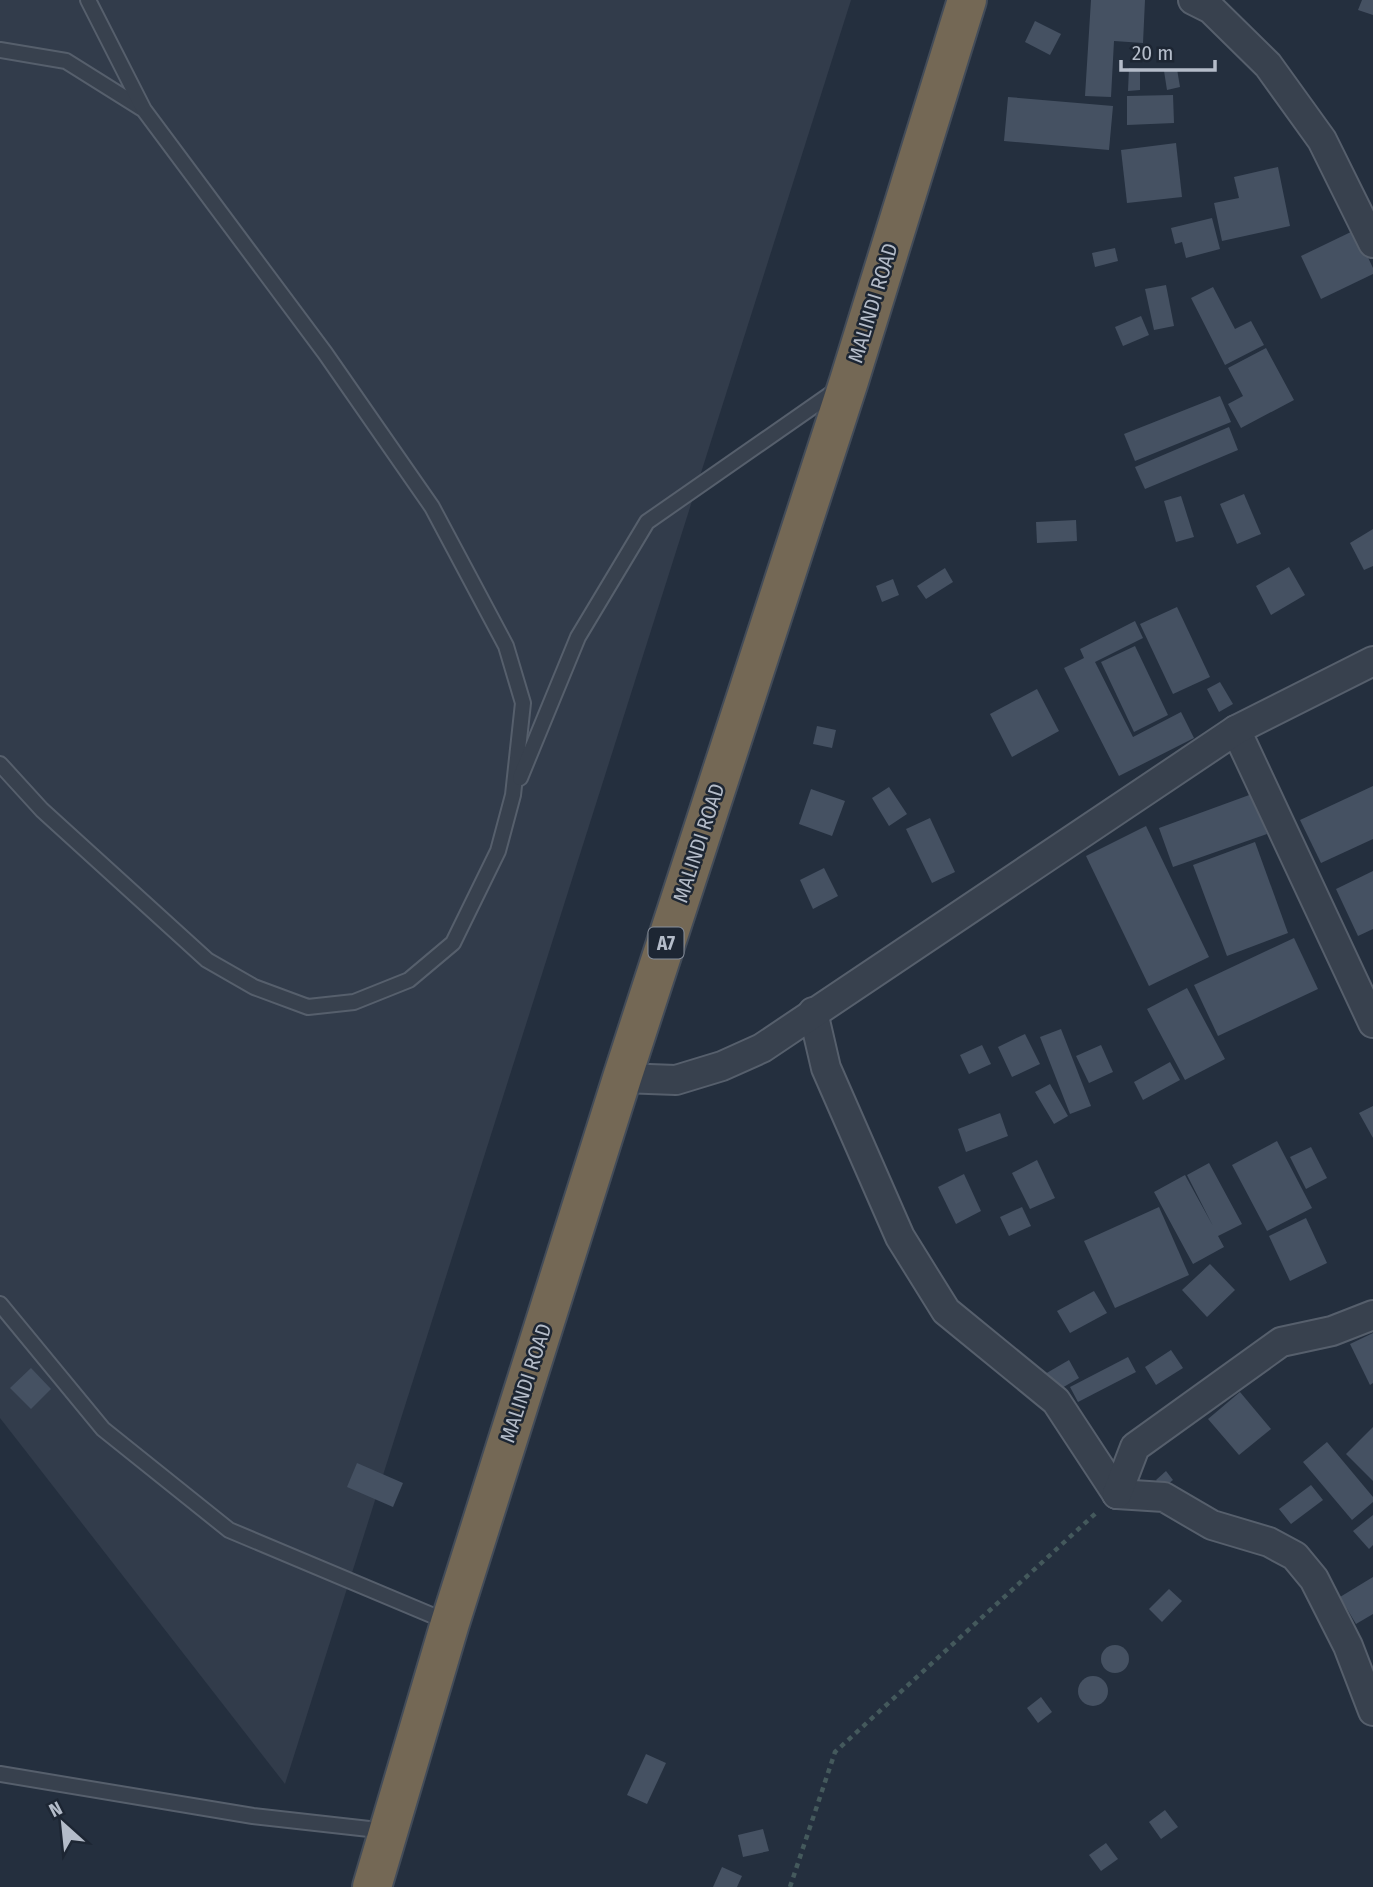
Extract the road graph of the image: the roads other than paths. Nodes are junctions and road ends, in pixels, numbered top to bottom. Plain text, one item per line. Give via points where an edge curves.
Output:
1 (88, 0) edge
2 (967, 0) edge
3 (1193, 0) edge
4 (0, 50) edge
5 (144, 110) junction
6 (1373, 243) edge
7 (849, 381) junction
8 (1373, 661) edge
9 (1236, 730) junction
10 (0, 765) edge
11 (513, 795) junction
12 (813, 1012) junction
13 (1373, 1023) edge
14 (622, 1078) junction
15 (0, 1304) edge
16 (1373, 1315) edge
17 (1117, 1493) junction
18 (450, 1623) junction
19 (1373, 1711) edge
20 (0, 1774) edge
21 (388, 1831) junction
22 (372, 1887) edge

1 - 5 lane
2 - 7 highway, MALINDI ROAD / A7
3 - 6 street via 1211,9 1268,65 1322,140
4 - 5 lane via 66,61
5 - 11 lane via 325,353 432,507 506,646 523,703
7 - 11 lane via 648,522 578,637
7 - 14 highway, MALINDI ROAD / A7
8 - 9 street
9 - 12 street
9 - 13 street
10 - 11 lane via 42,810 207,961 254,987 308,1007 354,1002 409,981 453,943 498,851
12 - 14 street via 762,1048 722,1066 676,1080
12 - 17 street via 826,1068 900,1237 946,1311 1056,1401
14 - 18 highway, MALINDI ROAD / A7
15 - 18 lane via 103,1429 229,1530
16 - 17 street via 1332,1331 1281,1342 1135,1447
17 - 19 street via 1164,1497 1212,1525 1269,1542 1295,1556 1314,1579 1348,1646
18 - 21 highway, MALINDI ROAD / A7
20 - 21 lane via 253,1816
21 - 22 highway, MALINDI ROAD / A7

